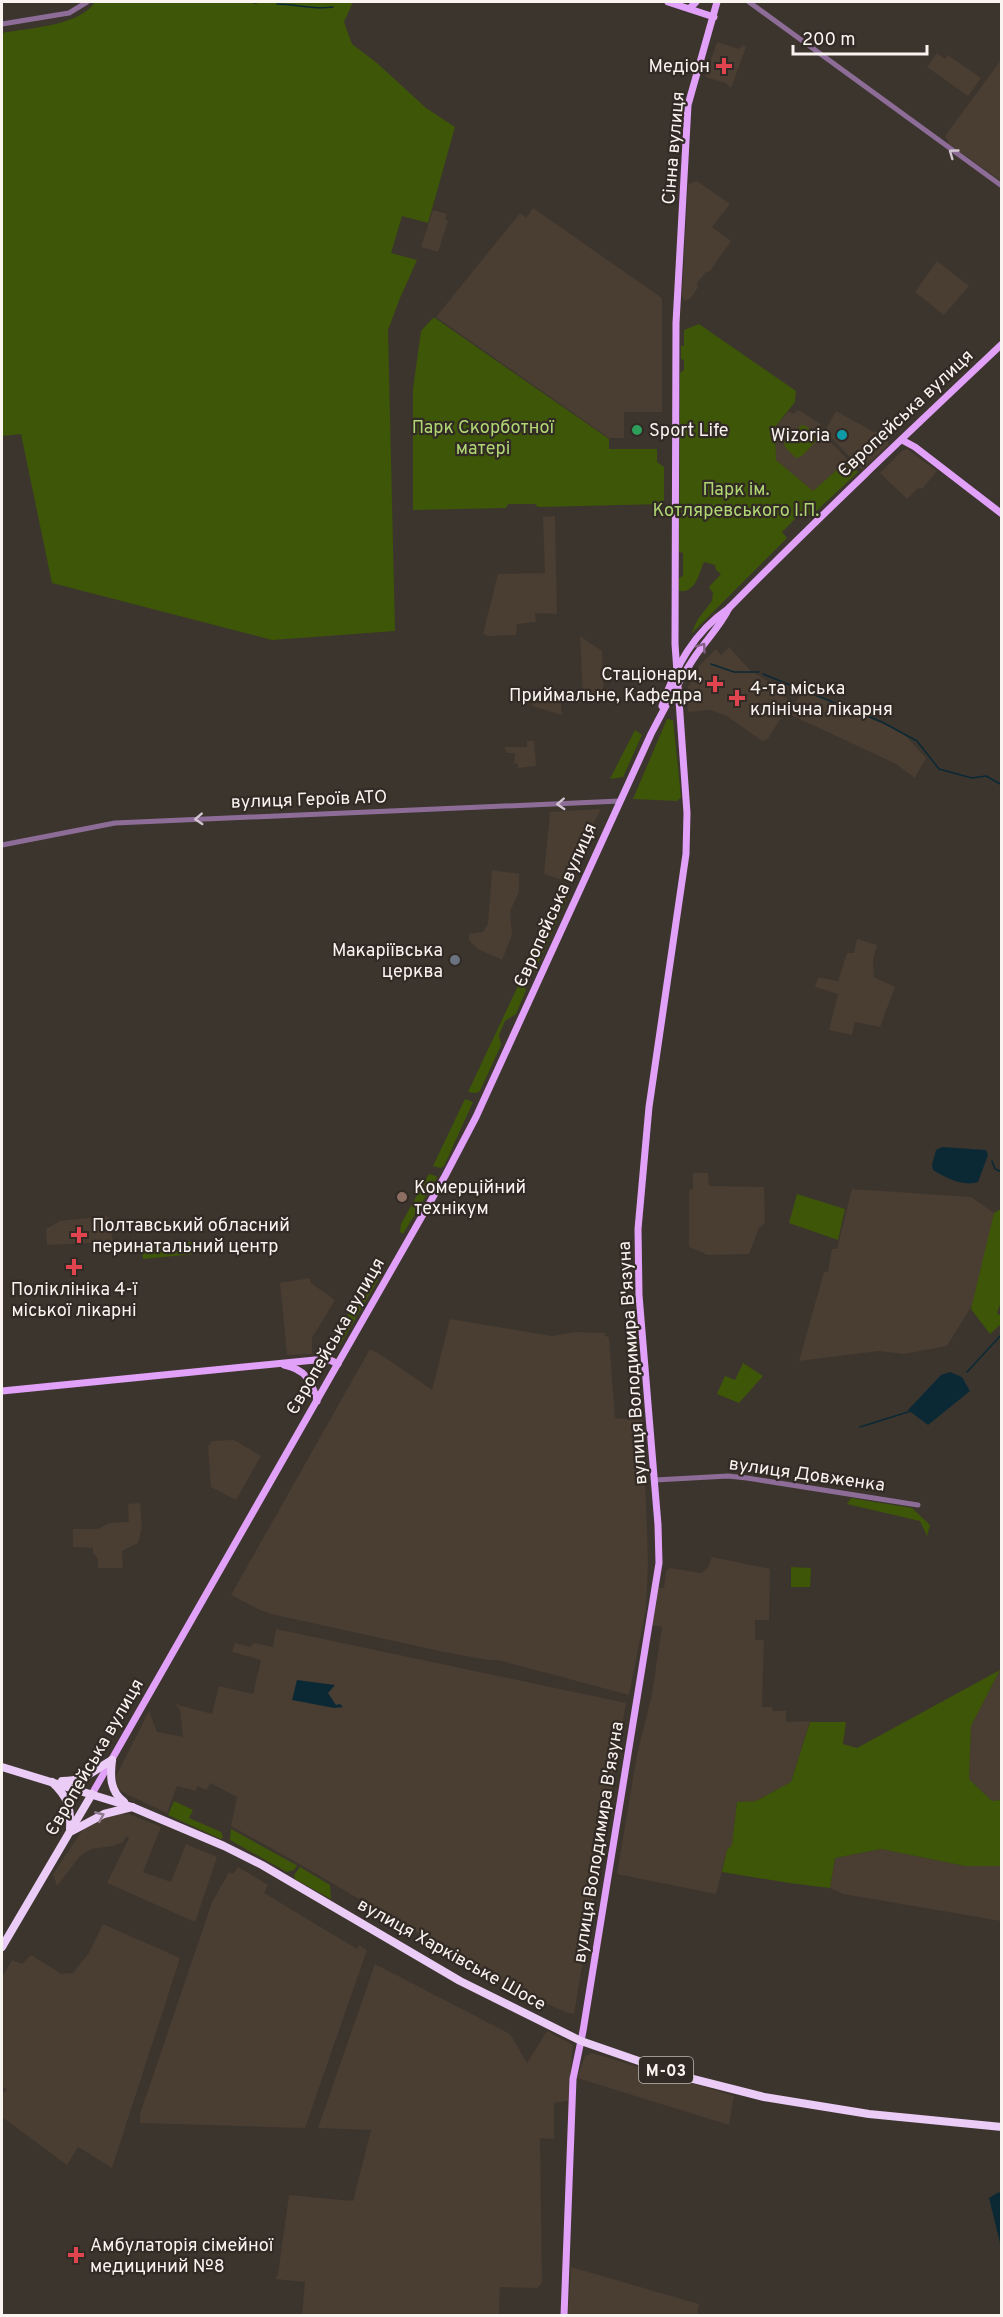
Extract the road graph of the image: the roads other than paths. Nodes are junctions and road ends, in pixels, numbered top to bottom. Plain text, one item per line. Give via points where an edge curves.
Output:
1 (87, 2) edge
2 (668, 2) edge
3 (696, 2) edge
4 (717, 2) edge
5 (749, 2) edge
6 (690, 8) junction
7 (714, 17) junction
8 (2, 24) edge
9 (1002, 186) edge
10 (1002, 344) edge
11 (902, 440) junction
12 (1002, 514) edge
13 (729, 608) junction
14 (675, 644) joint
15 (676, 669) junction
16 (677, 687) junction
17 (658, 721) junction
18 (620, 801) junction
19 (2, 845) edge
20 (279, 1364) junction
21 (338, 1364) junction
22 (2, 1391) edge
23 (317, 1401) junction
24 (655, 1480) junction
25 (918, 1505) dead end
26 (112, 1760) junction
27 (2, 1767) edge
28 (51, 1781) junction
29 (92, 1794) junction
30 (132, 1807) junction
31 (70, 1832) junction
32 (2, 1947) edge
33 (581, 2041) junction
34 (1002, 2129) edge
35 (564, 2316) edge

1 - 8 street via 69,13
2 - 6 main road
3 - 6 main road
4 - 7 main road, Сінна вулиця
9 -> 5 street
6 - 7 main road
7 - 14 main road, Сінна вулиця via 688,105 676,330
10 - 11 main road, Європейська вулиця
11 - 12 main road
11 - 13 main road, Європейська вулиця
13 - 15 main road, Європейська вулиця via 697,636
16 -> 13 main road, Європейська вулиця
14 - 15 main road, вулиця Володимира В'язуна
15 - 16 main road, вулиця Володимира В'язуна
15 - 17 main road, Європейська вулиця
16 - 17 main road, Європейська вулиця
16 - 24 main road, вулиця Володимира В'язуна via 687,813 686,854 649,1107 638,1229 639,1295
17 - 18 main road, Європейська вулиця
18 -> 19 street, вулиця Героїв АТО via 115,823
18 - 21 main road, Європейська вулиця via 476,1117
20 - 21 main road via 330,1360
20 - 22 main road
20 - 23 main road via 306,1375
21 - 23 main road, Європейська вулиця
23 - 26 main road, Європейська вулиця
24 - 25 street, вулиця Довженка via 728,1476
24 - 33 main road, вулиця Володимира В'язуна via 659,1563
26 - 28 highway via 81,1780
26 - 29 main road, Європейська вулиця
26 - 30 highway via 114,1791
27 - 28 highway, М-03
28 - 29 highway, М-03
28 - 31 highway via 69,1804
29 - 30 highway, вулиця Харківське Шосе / М-03
29 - 31 highway, Європейська вулиця
31 -> 30 highway via 104,1814
30 - 33 highway, вулиця Харківське Шосе / М-03 via 262,1865 460,1981
31 - 32 highway, Європейська вулиця
33 - 34 highway, вулиця Харківське Шосе / М-03 via 682,2076 754,2095 869,2114
33 - 35 main road, вулиця Володимира В'язуна via 573,2079

